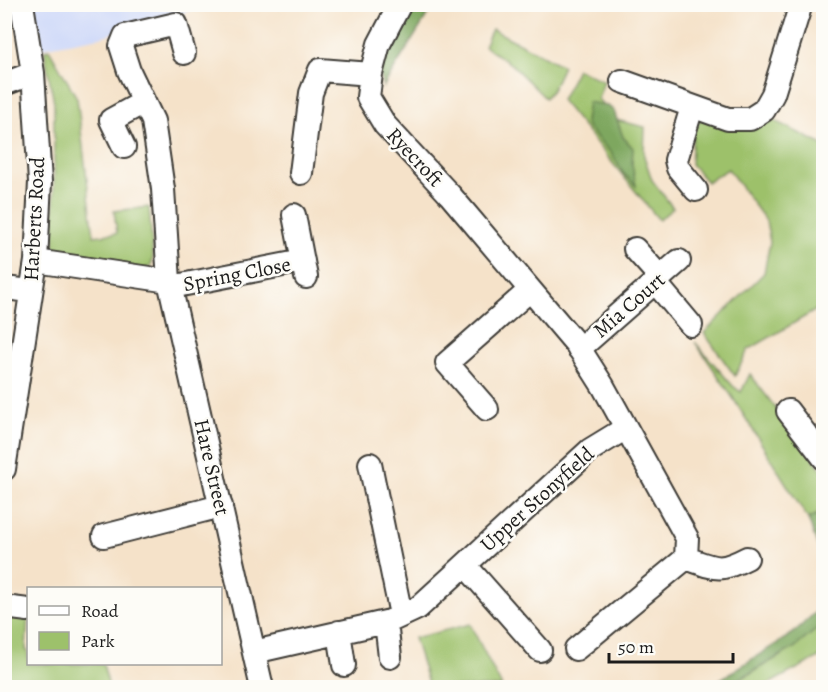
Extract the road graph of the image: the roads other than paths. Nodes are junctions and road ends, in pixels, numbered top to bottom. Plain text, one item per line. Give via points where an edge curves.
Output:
1 (22, 4) edge
2 (400, 4) edge
3 (801, 4) edge
4 (184, 53) dead end
5 (33, 73) junction
6 (371, 74) junction
7 (622, 81) dead end
8 (4, 84) edge
9 (144, 102) junction
10 (692, 107) junction
11 (124, 147) dead end
12 (301, 173) dead end
13 (696, 190) dead end
14 (294, 215) dead end
15 (635, 249) dead end
16 (36, 261) junction
17 (679, 261) dead end
18 (657, 280) junction
19 (170, 284) junction
20 (4, 288) edge
21 (530, 290) junction
22 (31, 291) junction
23 (692, 325) dead end
24 (579, 349) junction
25 (11, 372) edge
26 (487, 409) dead end
27 (788, 411) dead end
28 (626, 428) junction
29 (824, 458) edge
30 (370, 464) dead end
31 (4, 469) edge
32 (221, 506) junction
33 (104, 536) dead end
34 (686, 558) junction
35 (747, 558) dead end
36 (465, 565) junction
37 (4, 607) edge
38 (27, 610) edge
39 (394, 618) junction
40 (339, 632) junction
41 (576, 649) dead end
42 (540, 650) dead end
43 (254, 652) junction
44 (390, 657) dead end
45 (344, 665) dead end
46 (262, 687) edge

1 - 5 street, Harberts Road
2 - 6 street, Ryecroft via 379,44
3 - 10 street via 773,94 764,110 750,119 728,119
4 - 9 street, Hare Street via 176,24 125,36 122,46 129,71
5 - 8 street
5 - 16 street, Harberts Road via 40,182
6 - 12 street via 320,70 311,93
6 - 21 street, Ryecroft via 368,97 385,125
7 - 10 street
9 - 11 street via 111,120
9 - 19 street, Hare Street via 153,121 163,189
10 - 13 street via 676,159 678,168
14 - 19 street, Spring Close via 304,269
15 - 18 street
16 - 19 street
16 - 22 street, Harberts Road
17 - 18 street, Mia Court
18 - 23 street
18 - 24 street, Mia Court
19 - 32 street, Hare Street
20 - 22 street
21 - 24 street, Ryecroft
21 - 26 street via 447,363
22 - 25 street, Harberts Road
24 - 28 street, Ryecroft
25 - 31 street, Harberts Road
27 - 29 street
28 - 34 street via 687,538
28 - 36 street, Upper Stonyfield via 590,450
30 - 39 street
32 - 33 street
32 - 43 street, Hare Street
34 - 35 street via 714,568 727,568
34 - 41 street
36 - 39 street, Upper Stonyfield via 418,608
36 - 42 street
37 - 38 street
39 - 40 street
39 - 44 street
40 - 43 street
40 - 45 street
43 - 46 street, Hare Street

